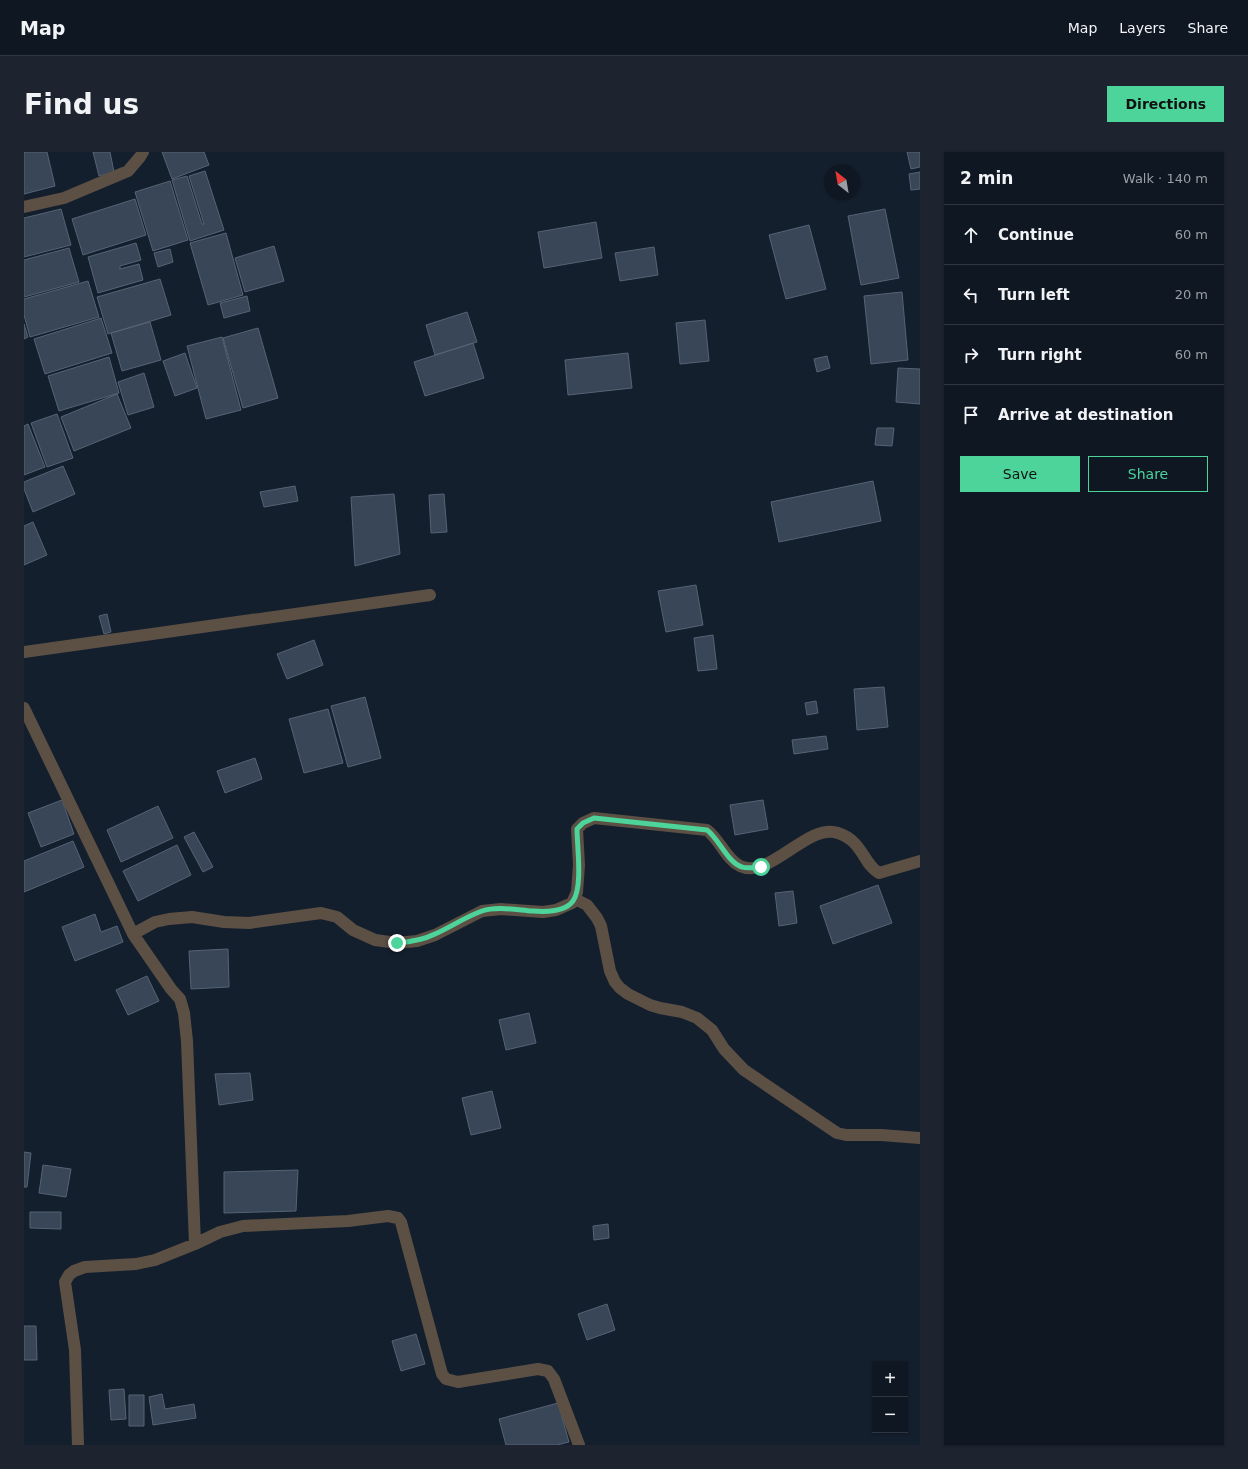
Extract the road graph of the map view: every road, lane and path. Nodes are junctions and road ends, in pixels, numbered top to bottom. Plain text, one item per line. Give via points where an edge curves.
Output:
1 (143, 152) edge
2 (24, 207) edge
3 (430, 595) dead end
4 (24, 652) edge
5 (24, 708) edge
6 (920, 861) edge
7 (575, 899) junction
8 (133, 934) junction
9 (920, 1138) edge
10 (195, 1244) junction
11 (78, 1445) edge
12 (579, 1445) edge

1 - 2 street via 128,171 64,198
3 - 4 street
5 - 8 street
6 - 7 street via 879,873 849,838 830,831 817,835 761,867 741,867 707,830 594,818 577,829 578,885
7 - 8 street via 569,905 543,912 501,909 482,911 417,941 397,943 374,940 353,930 337,917 321,913 249,923 192,917 169,919 155,922
7 - 9 street via 587,905 597,918 610,971 615,982 628,994 660,1008 697,1018 712,1030 724,1049 744,1070 841,1135
8 - 10 street via 180,999 184,1013
10 - 11 street via 155,1260 136,1264 86,1267 69,1275 66,1282 75,1350
10 - 12 street via 220,1232 243,1226 388,1216 398,1218 442,1374 446,1379 458,1382 538,1369 548,1371 554,1378

